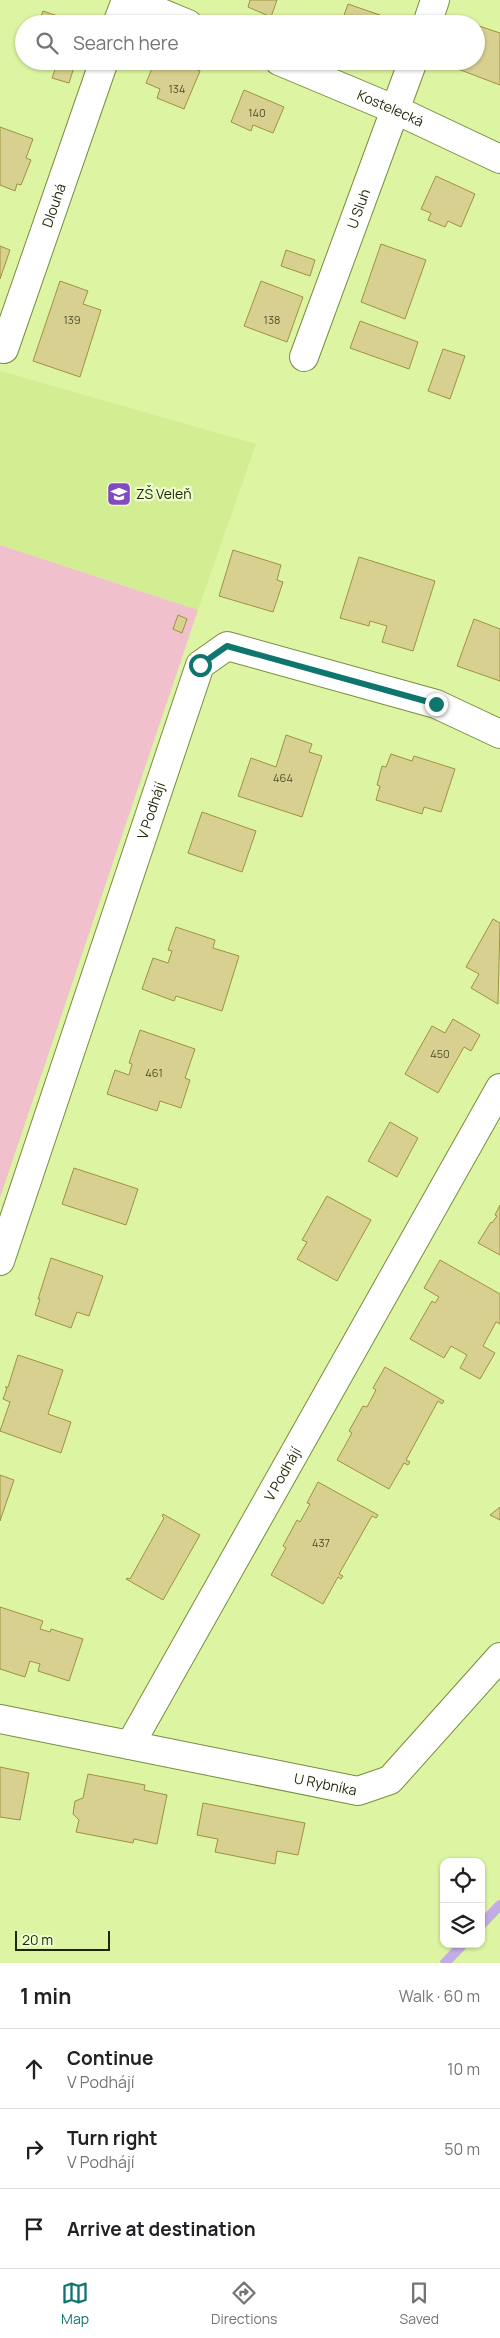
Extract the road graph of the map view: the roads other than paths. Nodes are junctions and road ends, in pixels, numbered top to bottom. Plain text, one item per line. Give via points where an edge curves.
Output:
1 (126, 0) edge
2 (130, 0) edge
3 (435, 0) edge
4 (121, 15) edge
5 (166, 15) edge
6 (430, 15) edge
7 (101, 70) edge
8 (300, 70) edge
9 (410, 70) edge
10 (396, 110) junction
11 (500, 159) edge
12 (4, 349) dead end
13 (304, 356) dead end
14 (500, 734) edge
15 (500, 1088) edge
16 (0, 1261) edge
17 (500, 1657) edge
18 (0, 1719) edge
19 (130, 1745) junction

1 - 4 street
2 - 5 street
3 - 6 street
7 - 12 street, Dlouhá
8 - 10 street, Kostelecká
9 - 10 street, U Sluh
10 - 11 street, Kostelecká
10 - 13 street, U Sluh
14 - 16 street, V Podhájí via 436,704 227,646 200,665
15 - 19 street, V Podhájí
17 - 19 street, U Rybníka via 390,1780 358,1791
18 - 19 street

